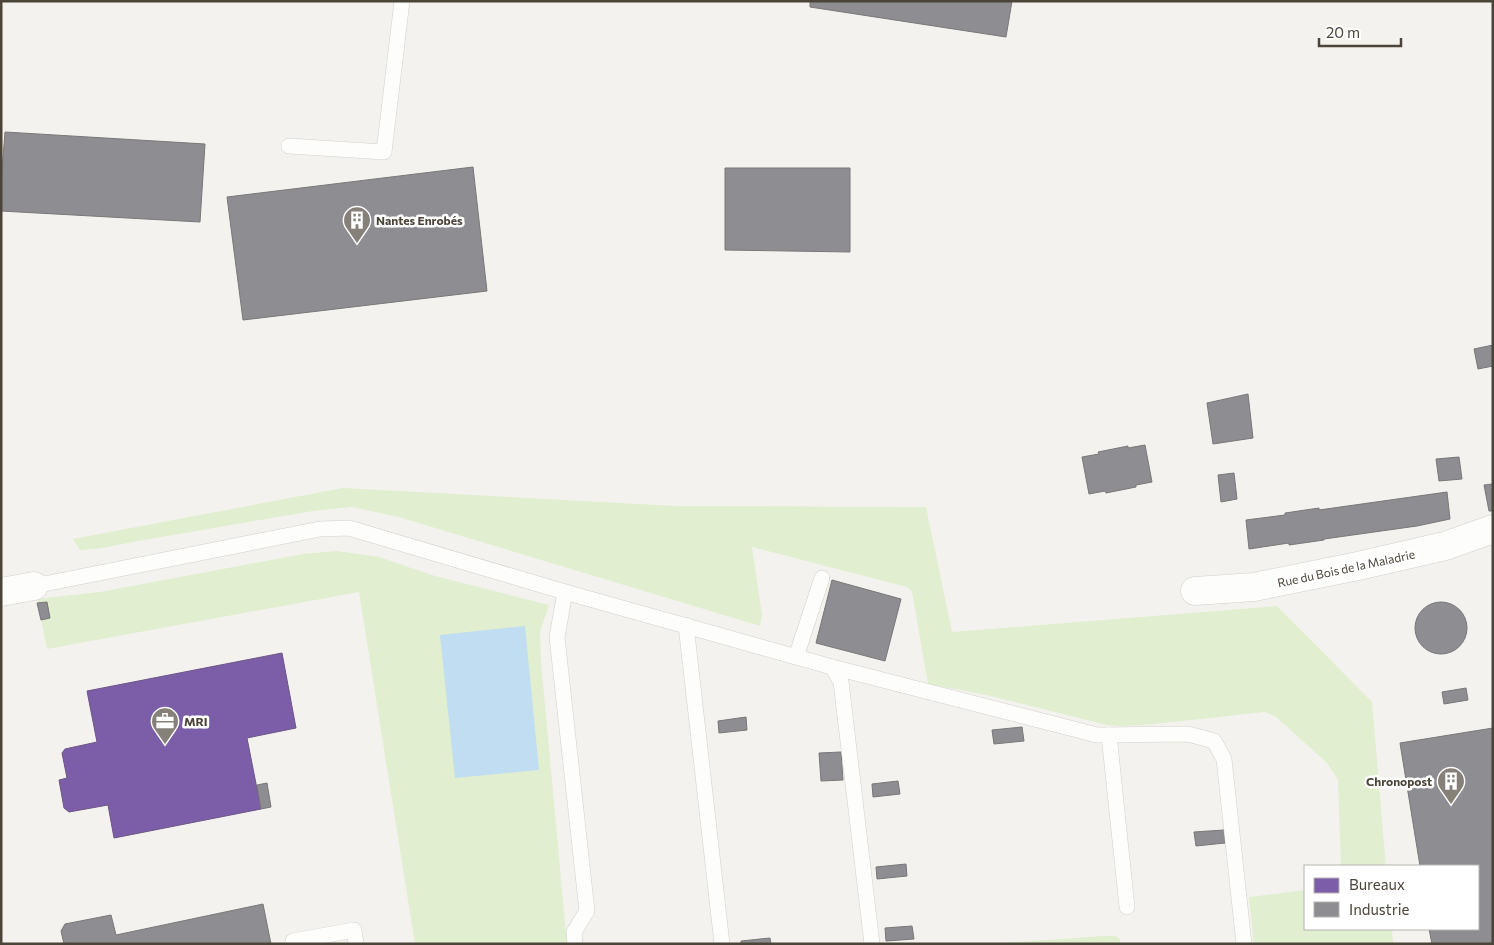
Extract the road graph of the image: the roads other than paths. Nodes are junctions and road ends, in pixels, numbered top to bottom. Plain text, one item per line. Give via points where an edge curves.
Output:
1 (402, 1) edge
2 (289, 146) dead end
3 (1493, 529) edge
4 (822, 578) dead end
5 (34, 586) joint
6 (1195, 591) dead end
7 (1, 592) edge
8 (566, 592) junction
9 (686, 625) junction
10 (796, 656) junction
11 (832, 667) junction
12 (1109, 735) junction
13 (1127, 906) dead end
14 (293, 944) edge
15 (356, 944) edge
16 (575, 944) edge
17 (722, 944) edge
18 (872, 944) edge
19 (1244, 944) edge

1 - 2 lane via 384,152
3 - 6 street, Rue du Bois de la Maladrie via 1444,546 1349,568 1254,587
4 - 10 lane
5 - 7 street
5 - 8 lane via 320,529 349,528
8 - 9 lane
8 - 16 lane via 557,637 586,911 574,932
9 - 10 lane
9 - 17 lane
10 - 11 lane
11 - 12 lane via 1097,735
11 - 18 lane via 841,682
12 - 13 lane
12 - 19 lane via 1188,734 1214,740 1224,759
14 - 15 lane via 292,941 354,930

